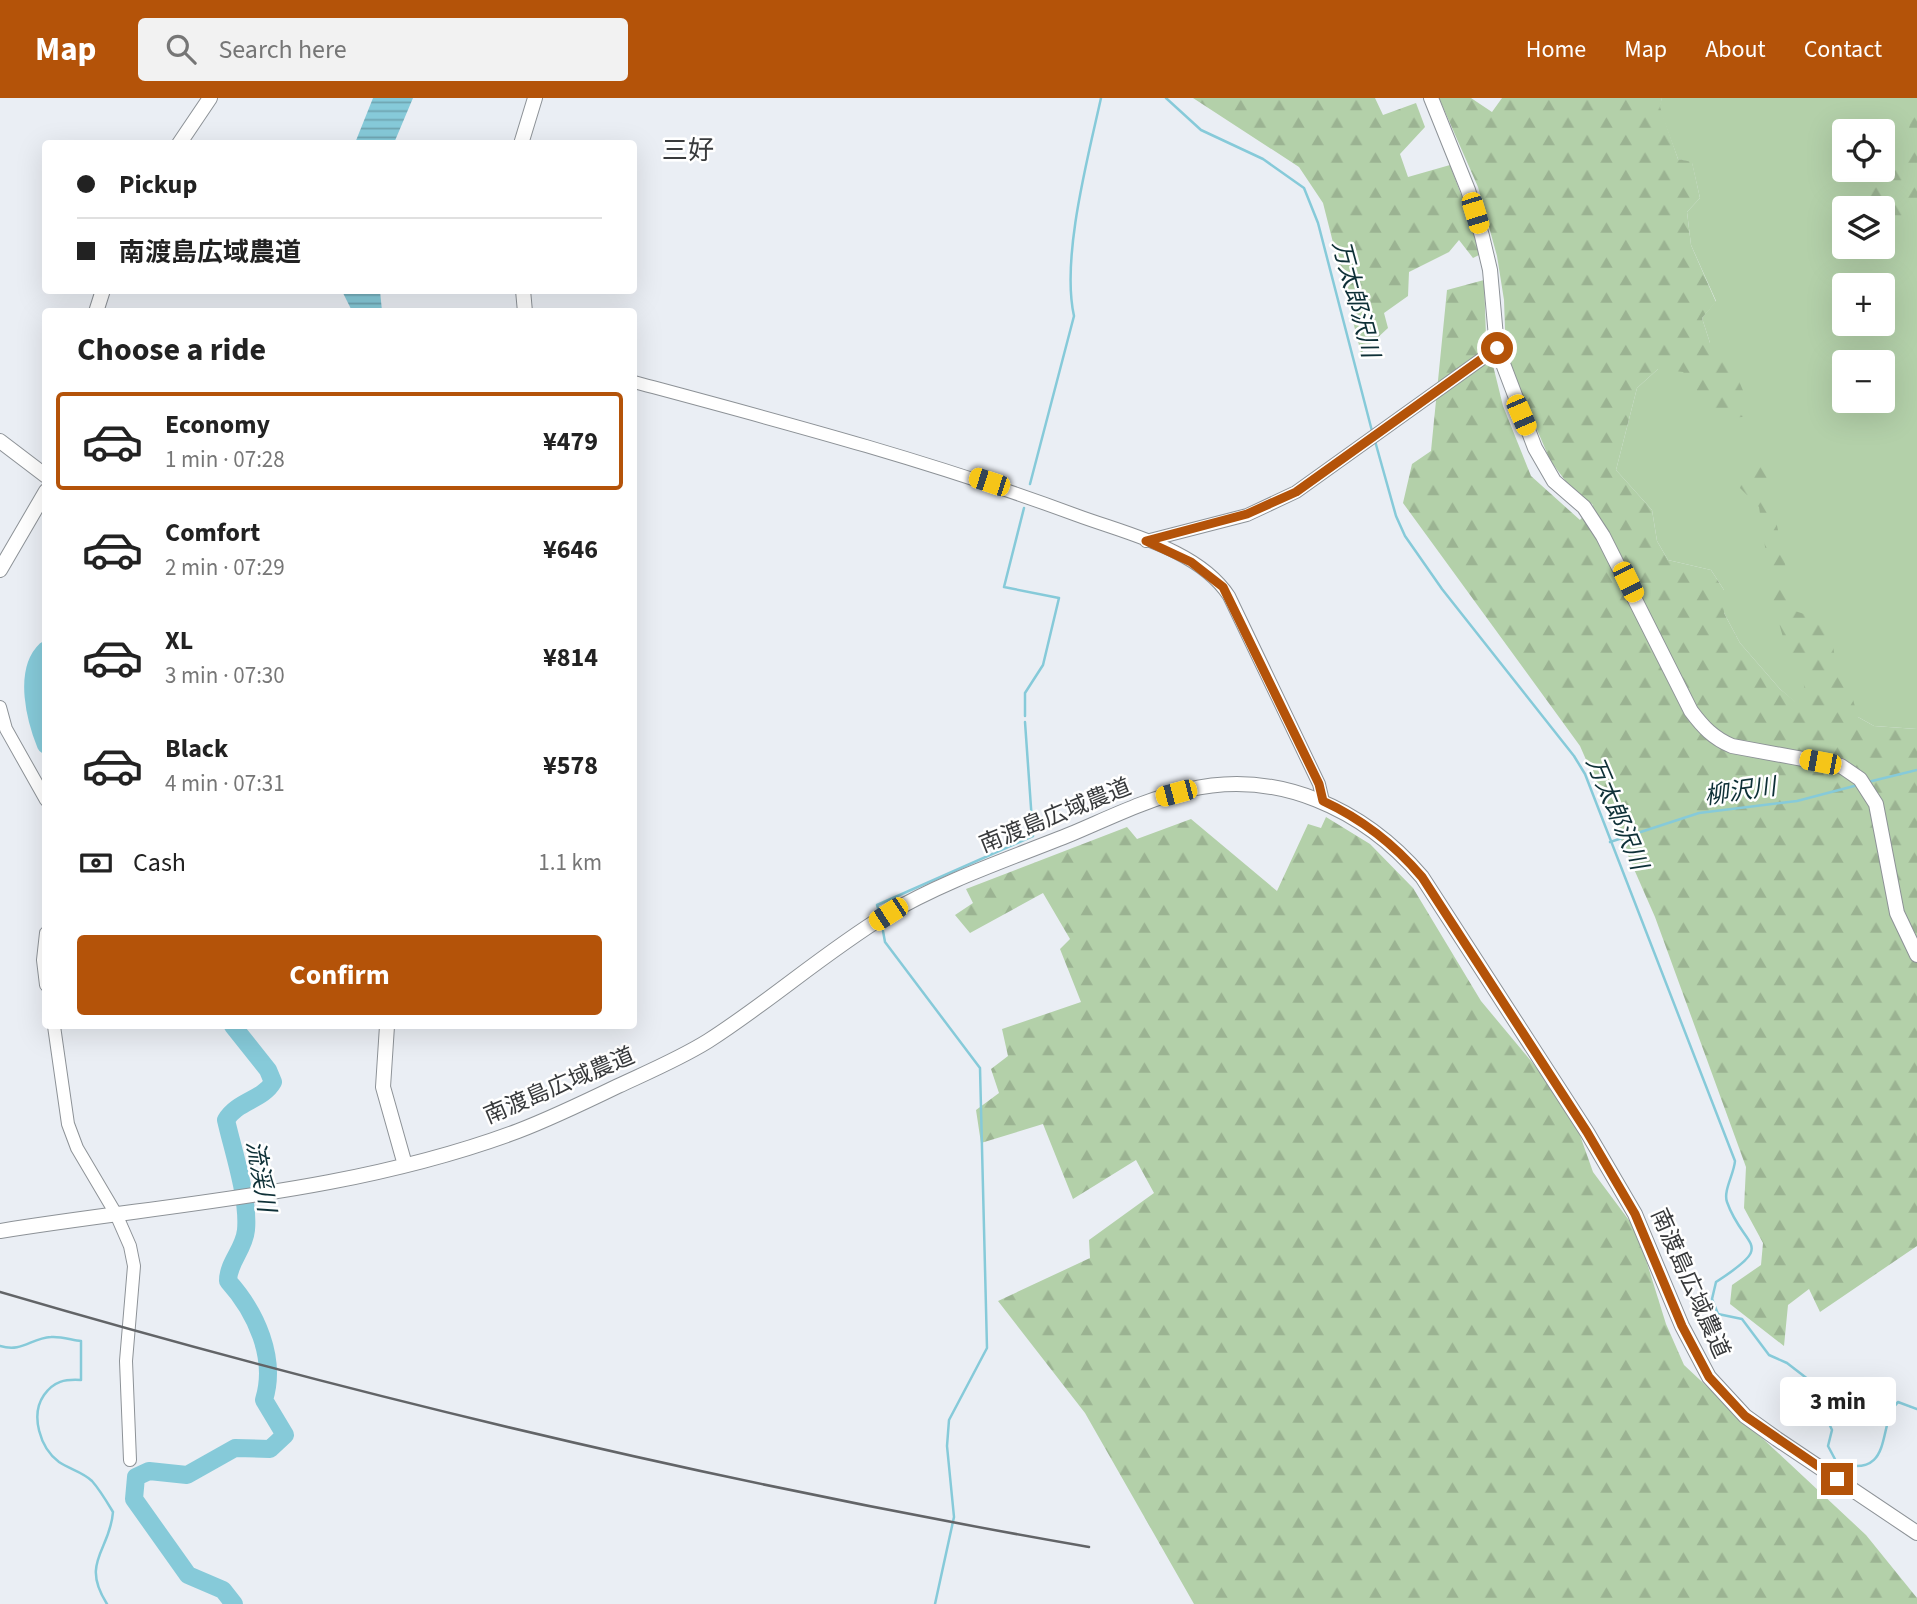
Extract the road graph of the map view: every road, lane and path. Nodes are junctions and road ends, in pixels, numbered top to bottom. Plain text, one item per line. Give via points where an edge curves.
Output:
1 (210, 98) edge
2 (535, 98) edge
3 (1432, 98) edge
4 (182, 140) edge
5 (522, 140) edge
6 (1497, 348) junction
7 (637, 383) edge
8 (0, 440) edge
9 (42, 473) edge
10 (42, 498) edge
11 (1146, 541) junction
12 (0, 570) edge
13 (0, 707) edge
14 (42, 793) edge
15 (1323, 801) junction
16 (1917, 955) edge
17 (54, 1029) edge
18 (387, 1029) edge
19 (405, 1165) junction
20 (116, 1214) junction
21 (0, 1231) edge
22 (130, 1460) dead end
23 (1917, 1533) edge

1 - 4 street
2 - 5 street
3 - 6 street via 1482,236
6 - 11 street via 1269,507
6 - 16 street via 1541,460 1554,481 1590,514 1691,711 1704,727 1732,746 1841,766 1868,789 1877,804 1897,913
7 - 11 street via 870,444 989,482
8 - 9 street
10 - 12 street
11 - 15 street via 1191,562 1223,587 1315,775
13 - 14 street via 6,729
15 - 19 street, 南渡島広域農道 via 1275,788 1219,785 1140,804 888,914 749,1014 671,1061 517,1131
15 - 23 street, 南渡島広域農道 via 1377,832 1422,877 1635,1214 1682,1326 1709,1377 1752,1420
17 - 20 street via 68,1124 77,1149
18 - 19 street via 383,1087
19 - 20 street, 南渡島広域農道 via 303,1189
20 - 21 street, 南渡島広域農道
20 - 22 street via 134,1266 127,1362

